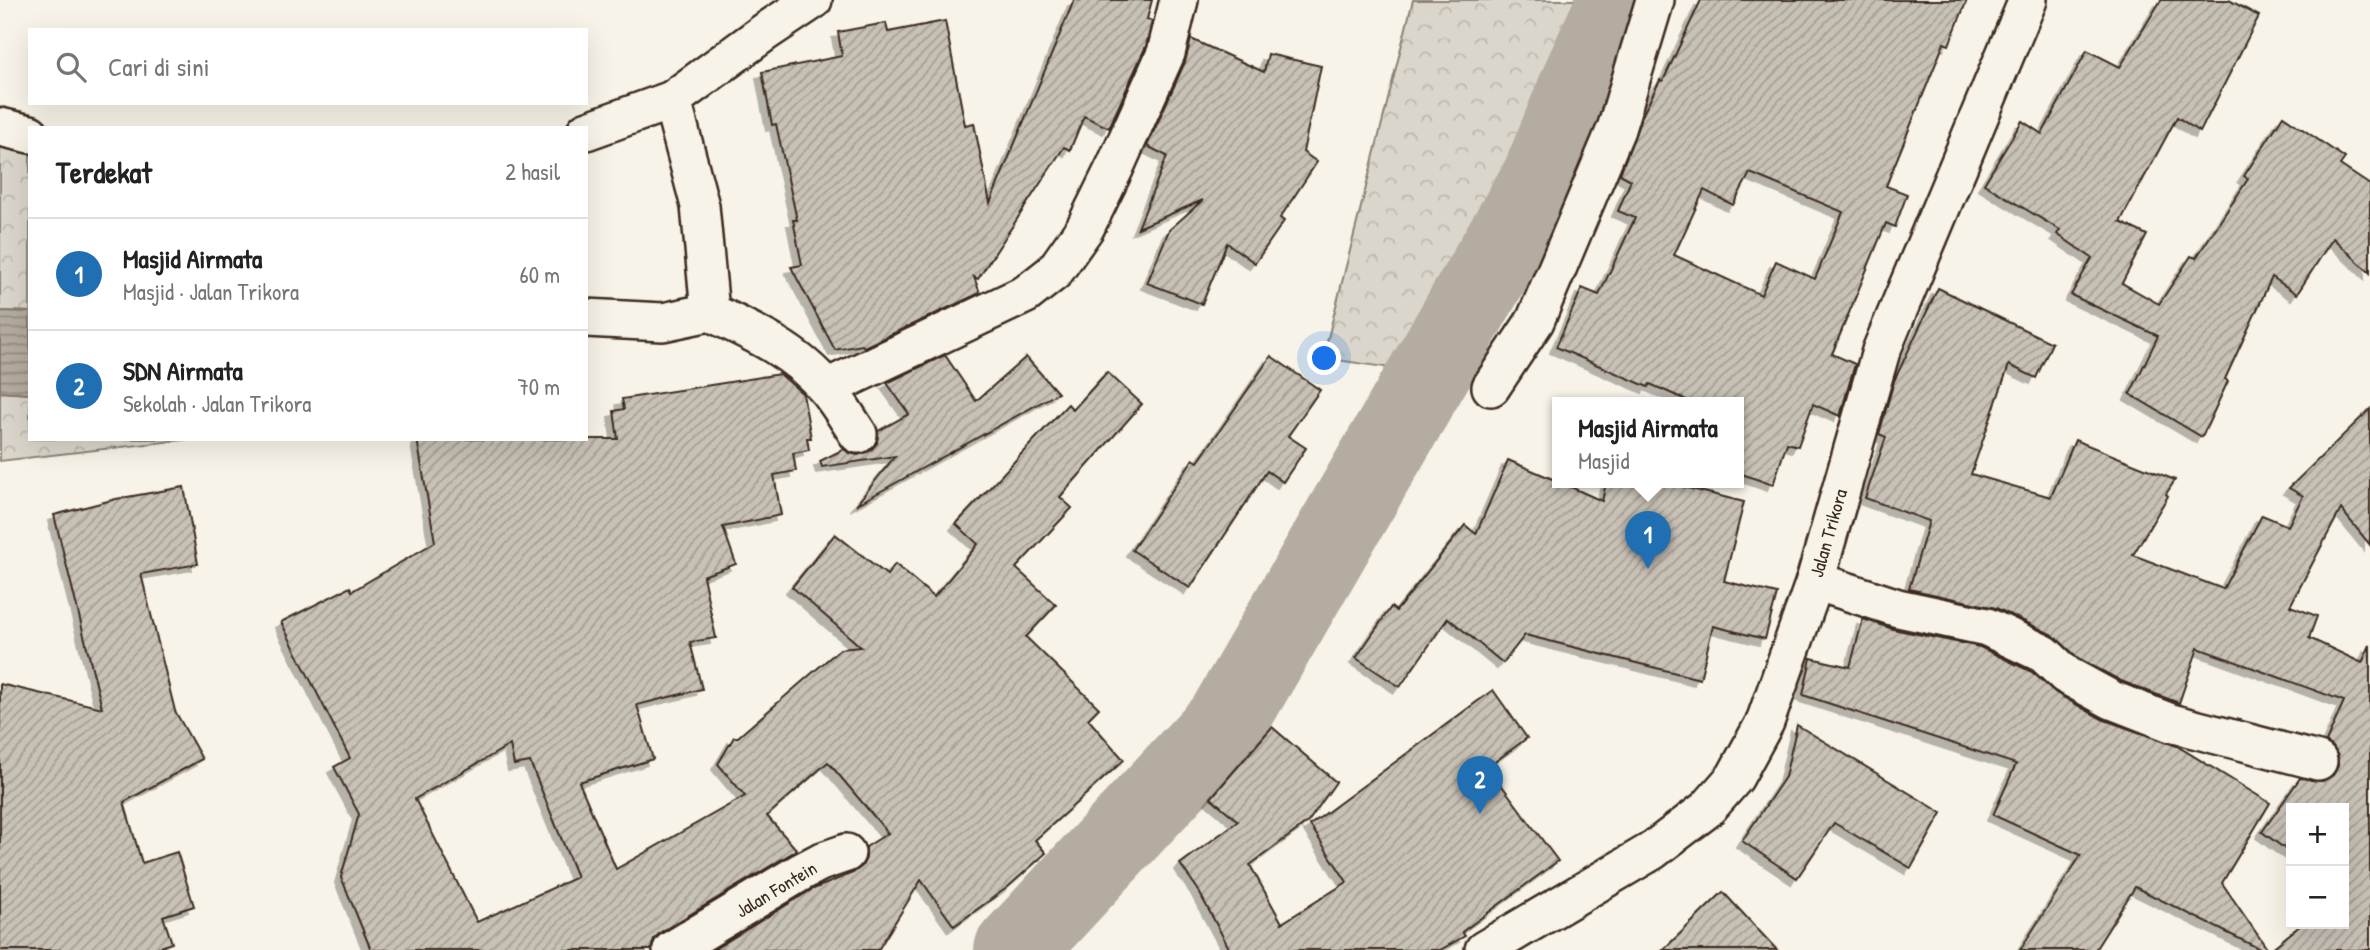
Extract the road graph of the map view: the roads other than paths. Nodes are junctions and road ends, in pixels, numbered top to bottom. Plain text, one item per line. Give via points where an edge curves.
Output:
1 (813, 0) edge
2 (1180, 0) edge
3 (1655, 0) edge
4 (2028, 0) edge
5 (672, 100) junction
6 (0, 127) edge
7 (588, 130) edge
8 (28, 134) edge
9 (710, 312) junction
10 (588, 318) edge
11 (1491, 387) dead end
12 (827, 388) junction
13 (858, 434) dead end
14 (1815, 581) junction
15 (2319, 761) dead end
16 (846, 853) dead end
17 (672, 950) edge
18 (1483, 950) edge

1 - 5 street
2 - 12 street via 1166,53 1115,167 1085,228 1054,272 1026,294
3 - 11 street via 1615,129 1535,321
4 - 14 street, Jalan Trikora via 1881,351
5 - 7 street
5 - 9 street via 700,206
6 - 8 street
9 - 10 street via 663,322
9 - 12 street via 767,338
12 - 13 street
14 - 15 street via 1898,608 1987,627 2044,654 2066,675 2112,700 2171,723
14 - 18 street, Jalan Trikora via 1765,722 1735,777 1707,809 1652,851
16 - 17 street, Jalan Fontein via 801,872

